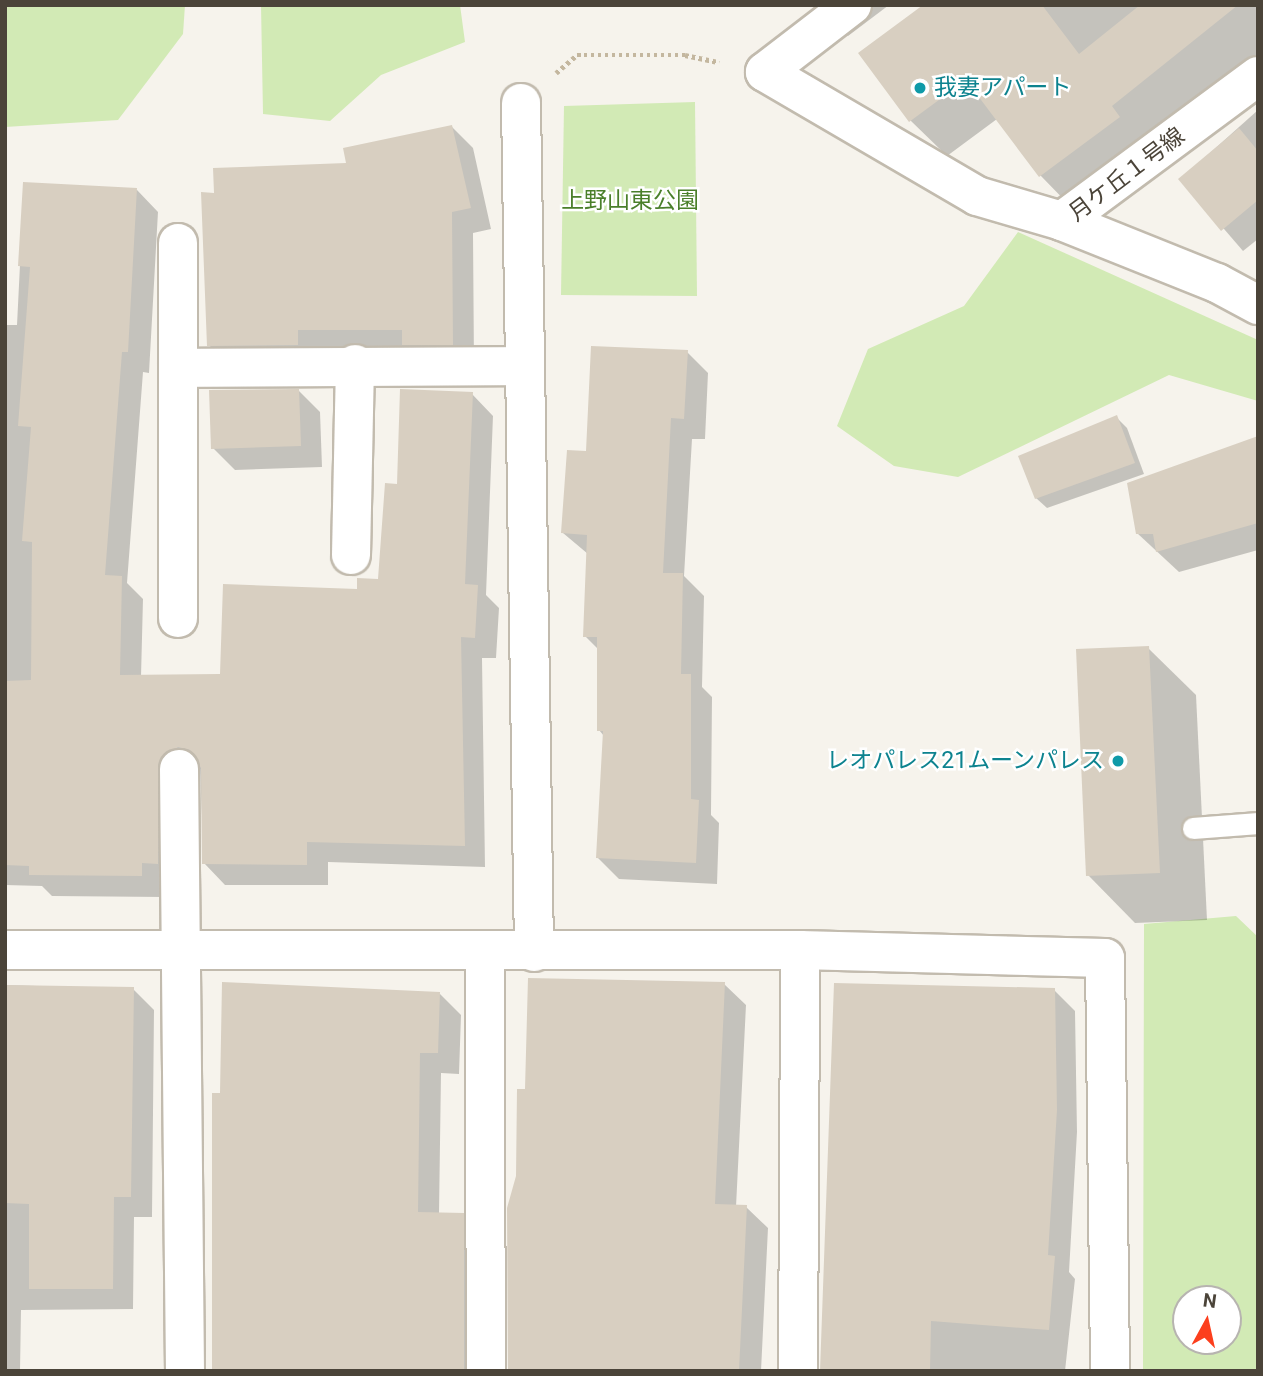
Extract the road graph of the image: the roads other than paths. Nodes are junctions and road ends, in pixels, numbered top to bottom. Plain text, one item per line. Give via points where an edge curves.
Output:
1 (852, 5) edge
2 (1256, 81) edge
3 (520, 103) road end
4 (1062, 221) junction
5 (177, 243) dead end
6 (1258, 305) edge
7 (355, 364) junction
8 (523, 366) junction
9 (178, 368) junction
10 (351, 555) dead end
11 (178, 618) dead end
12 (179, 769) dead end
13 (1258, 823) edge
14 (1194, 828) dead end
15 (5, 950) edge
16 (800, 950) junction
17 (183, 952) junction
18 (485, 952) junction
19 (534, 952) junction
20 (185, 1371) edge
21 (486, 1371) edge
22 (798, 1371) edge
23 (1110, 1371) edge

1 - 4 street via 765,72 977,197
2 - 4 street, 月ケ丘１号線
3 - 8 street
4 - 6 street, 月ケ丘１号線 via 1217,283
5 - 9 street
7 - 8 street
7 - 9 street
7 - 10 street
8 - 19 street
9 - 11 street
12 - 17 street
13 - 14 lane
15 - 17 street
16 - 19 street
16 - 22 street
16 - 23 street via 1105,958
17 - 18 street
17 - 20 street
18 - 19 street
18 - 21 street

